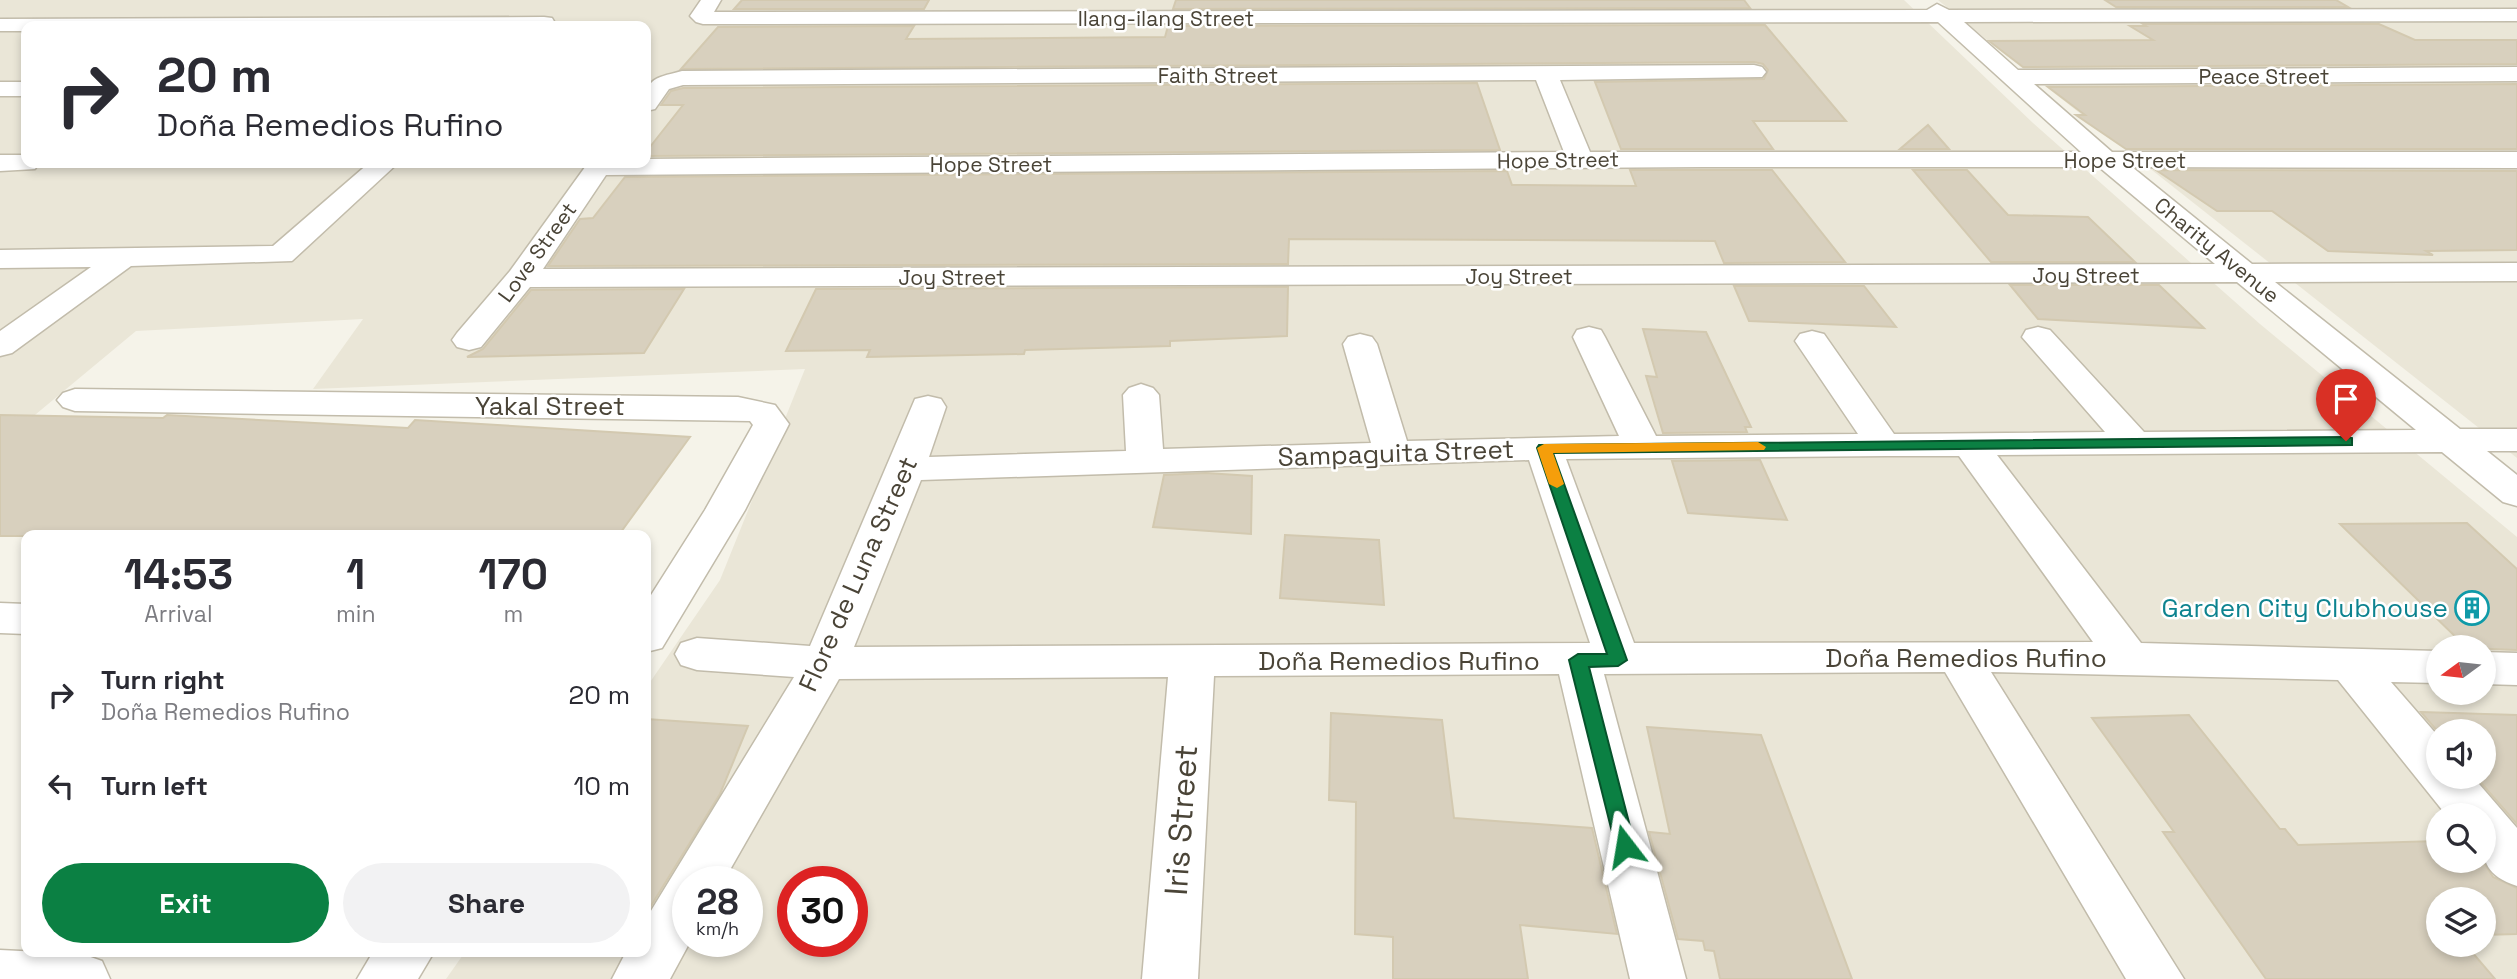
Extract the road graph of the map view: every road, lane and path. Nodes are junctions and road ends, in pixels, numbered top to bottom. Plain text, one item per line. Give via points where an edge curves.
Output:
1 (711, 0) edge
2 (1924, 0) edge
3 (2517, 15) edge
4 (1945, 17) junction
5 (547, 19) edge
6 (365, 21) edge
7 (0, 25) edge
8 (21, 25) edge
9 (1754, 72) dead end
10 (1545, 73) junction
11 (2517, 74) edge
12 (2011, 77) junction
13 (0, 89) edge
14 (21, 89) edge
15 (651, 97) edge
16 (1580, 160) junction
17 (2106, 160) junction
18 (2517, 160) edge
19 (0, 163) edge
20 (21, 163) edge
21 (651, 165) edge
22 (380, 168) edge
23 (598, 168) edge
24 (122, 258) junction
25 (0, 259) edge
26 (2517, 272) edge
27 (2249, 274) junction
28 (521, 278) junction
29 (1589, 337) dead end
30 (2038, 337) dead end
31 (469, 340) dead end
32 (1812, 341) dead end
33 (1360, 344) dead end
34 (0, 346) edge
35 (1141, 395) dead end
36 (75, 400) dead end
37 (928, 407) dead end
38 (2452, 440) junction
39 (2517, 440) edge
40 (2135, 444) junction
41 (1970, 445) junction
42 (1884, 446) junction
43 (1643, 447) junction
44 (1544, 448) junction
45 (1392, 453) junction
46 (1145, 461) junction
47 (906, 469) junction
48 (2517, 494) edge
49 (0, 618) edge
50 (21, 619) edge
51 (651, 629) edge
52 (697, 654) dead end
53 (2128, 658) junction
54 (1960, 659) junction
55 (1598, 660) junction
56 (1192, 662) junction
57 (825, 663) junction
58 (2350, 664) junction
59 (2426, 667) edge
60 (2496, 668) edge
61 (2517, 669) edge
62 (2426, 755) edge
63 (2454, 789) edge
64 (2465, 803) edge
65 (2496, 840) edge
66 (2517, 865) edge
67 (705, 866) edge
68 (672, 924) edge
69 (402, 957) edge
70 (0, 975) edge
71 (82, 979) edge
72 (385, 979) edge
73 (640, 979) edge
74 (1171, 979) edge
75 (1658, 979) edge
76 (2156, 979) edge

1 - 4 street, Ilang-ilang Street via 703,18
2 - 4 street, Charity Avenue
3 - 4 street
4 - 12 street, Charity Avenue
5 - 6 street
7 - 8 street
9 - 10 street, Faith Street
10 - 15 street, Faith Street via 682,78 661,84
10 - 16 street
11 - 12 street, Peace Street
12 - 17 street, Charity Avenue
13 - 14 street
16 - 17 street, Hope Street
16 - 21 street, Hope Street
17 - 18 street, Hope Street
17 - 27 street, Charity Avenue
19 - 20 street
22 - 24 street via 291,250 271,257
23 - 28 street, Love Street
24 - 25 street
24 - 34 street
26 - 27 street, Joy Street
27 - 28 street, Joy Street
27 - 38 street, Charity Avenue
28 - 31 street, Love Street
29 - 43 street
30 - 40 street
32 - 42 street
33 - 45 street
35 - 46 street
36 - 51 street, Yakal Street via 738,408 762,413 771,425
37 - 47 street, Flore de Luna Street
38 - 39 street, Sampaguita Street
38 - 40 street, Sampaguita Street
38 - 48 street, Charity Avenue
40 - 41 street, Sampaguita Street
41 - 42 street, Sampaguita Street
41 - 53 street
42 - 43 street, Sampaguita Street
43 - 44 street, Sampaguita Street
44 - 45 street, Sampaguita Street
44 - 55 street
45 - 46 street, Sampaguita Street
46 - 47 street, Sampaguita Street
47 - 57 street, Flore de Luna Street
49 - 50 street
52 - 57 street, Doña Remedios Rufino
53 - 54 street, Doña Remedios Rufino
53 - 58 street, Doña Remedios Rufino
54 - 55 street, Doña Remedios Rufino
54 - 76 street
55 - 56 street, Doña Remedios Rufino
55 - 75 street
56 - 57 street, Doña Remedios Rufino
56 - 74 street, Iris Street
57 - 67 street, Flore de Luna Street
58 - 59 street, Doña Remedios Rufino
58 - 62 street
60 - 61 street
63 - 64 street
65 - 66 street
68 - 73 street
69 - 72 street
70 - 71 street

